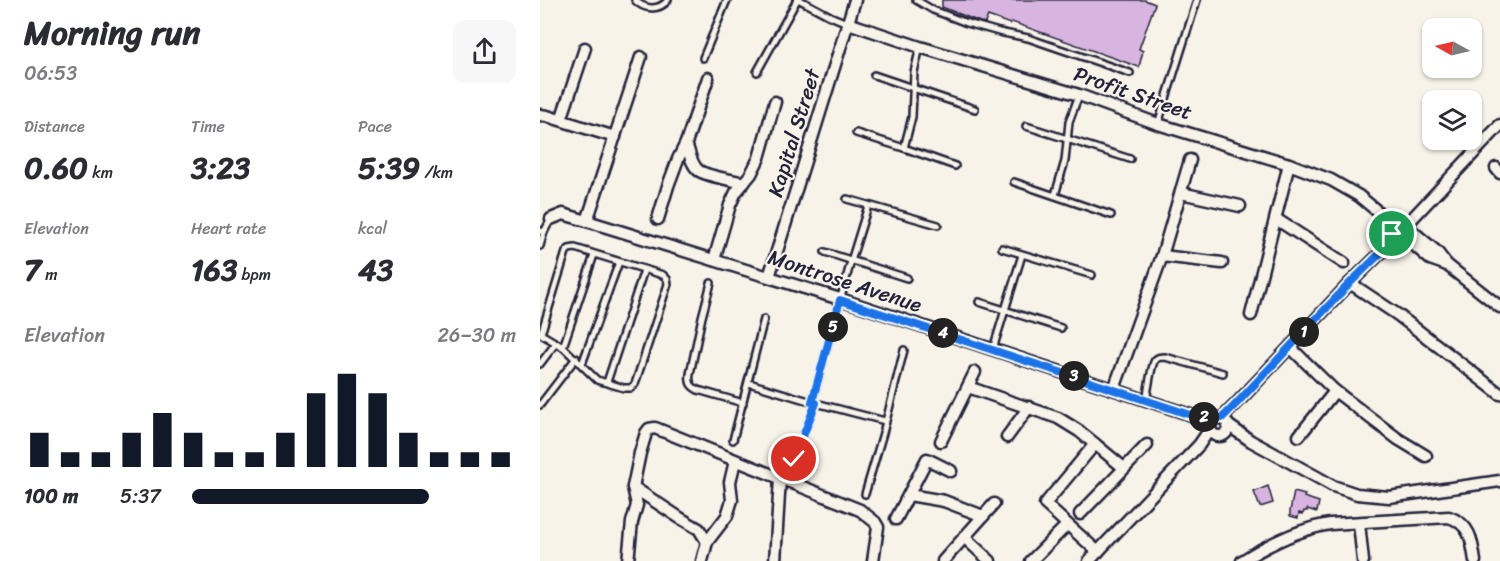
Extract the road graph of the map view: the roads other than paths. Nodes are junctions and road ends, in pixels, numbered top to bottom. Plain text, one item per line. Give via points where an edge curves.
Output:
1 (635, 0) edge
2 (668, 0) edge
3 (727, 0) edge
4 (799, 0) edge
5 (855, 0) edge
6 (916, 0) edge
7 (1197, 0) edge
8 (848, 23) junction
9 (920, 47) junction
10 (585, 48) dead end
11 (641, 57) dead end
12 (704, 58) dead end
13 (757, 72) dead end
14 (1130, 73) dead end
15 (874, 75) dead end
16 (708, 78) dead end
17 (912, 89) junction
18 (1079, 94) junction
19 (776, 102) dead end
20 (975, 109) dead end
21 (540, 115) edge
22 (561, 120) junction
23 (1158, 124) junction
24 (1500, 125) edge
25 (1026, 126) dead end
26 (856, 133) dead end
27 (615, 137) junction
28 (1067, 139) junction
29 (686, 143) junction
30 (904, 148) junction
31 (1130, 159) dead end
32 (1190, 160) dead end
33 (1289, 164) junction
34 (955, 166) dead end
35 (1014, 182) dead end
36 (744, 183) junction
37 (1181, 194) junction
38 (1055, 195) junction
39 (847, 199) dead end
40 (868, 206) junction
41 (1240, 206) dead end
42 (1111, 214) dead end
43 (551, 219) joint
44 (658, 219) dead end
45 (1276, 219) junction
46 (587, 221) junction
47 (938, 225) dead end
48 (542, 231) edge
49 (1405, 233) junction
50 (540, 246) edge
51 (1002, 248) dead end
52 (825, 252) dead end
53 (594, 255) junction
54 (1022, 255) junction
55 (1162, 256) junction
56 (714, 260) junction
57 (851, 261) junction
58 (619, 262) junction
59 (1222, 263) dead end
60 (1344, 263) dead end
61 (644, 270) junction
62 (1092, 274) dead end
63 (769, 277) junction
64 (907, 278) dead end
65 (711, 283) dead end
66 (1350, 283) junction
67 (840, 300) junction
68 (979, 302) dead end
69 (1499, 305) edge
70 (1005, 310) junction
71 (1251, 315) dead end
72 (764, 319) dead end
73 (1061, 328) dead end
74 (540, 333) edge
75 (556, 343) junction
76 (563, 347) junction
77 (1290, 347) junction
78 (993, 349) junction
79 (904, 350) dead end
80 (576, 358) junction
81 (540, 364) edge
82 (582, 364) junction
83 (975, 372) dead end
84 (1223, 373) dead end
85 (607, 382) junction
86 (749, 383) junction
87 (968, 387) junction
88 (1114, 389) junction
89 (1335, 391) junction
90 (1500, 394) edge
91 (1146, 400) junction
92 (814, 402) junction
93 (743, 403) junction
94 (540, 405) edge
95 (1029, 407) junction
96 (885, 421) junction
97 (1218, 426) junction
98 (1299, 436) dead end
99 (1007, 437) dead end
100 (733, 440) dead end
101 (941, 441) dead end
102 (1095, 444) junction
103 (1147, 445) dead end
104 (1426, 456) dead end
105 (794, 459) dead end
106 (735, 461) junction
107 (1124, 468) junction
108 (951, 471) dead end
109 (780, 478) junction
110 (1500, 481) edge
111 (633, 487) junction
112 (865, 494) dead end
113 (909, 495) junction
114 (994, 504) dead end
115 (1080, 514) dead end
116 (983, 516) junction
117 (896, 519) dead end
118 (1359, 523) junction
119 (1067, 525) junction
120 (964, 537) junction
121 (707, 542) junction
122 (1098, 552) junction
123 (628, 561) edge
124 (702, 561) edge
125 (775, 561) edge
126 (873, 561) edge
127 (943, 561) edge
128 (990, 561) edge
129 (1031, 561) edge
130 (1089, 561) edge
131 (1242, 561) edge
132 (1364, 561) edge
133 (1475, 561) edge

1 - 2 lane via 647,8 658,8
3 - 12 lane
4 - 8 lane
4 - 13 lane
5 - 8 street, Kapital Street
6 - 14 lane via 967,23 1028,38
7 - 23 lane
8 - 9 street, Profit Street
8 - 63 street, Kapital Street
9 - 17 lane
9 - 18 street, Profit Street
10 - 22 street
11 - 27 street
15 - 17 lane
16 - 29 street
17 - 20 lane
17 - 30 lane via 912,117
18 - 23 street, Profit Street
18 - 28 lane
19 - 36 street via 759,158
21 - 22 street
22 - 27 street
23 - 33 street, Profit Street
24 - 49 street
25 - 28 lane
26 - 30 lane
27 - 46 street
28 - 31 lane
28 - 38 lane
29 - 36 street via 697,169
29 - 44 street
30 - 34 lane
32 - 37 street
33 - 45 street
33 - 49 street, Profit Street via 1359,196 1394,225 1392,234
35 - 38 lane
36 - 56 street via 730,205
37 - 41 street
37 - 55 street
38 - 42 lane
39 - 40 lane
40 - 47 lane
40 - 57 lane
43 - 46 street, Montrose Avenue via 563,214
43 - 48 lane
45 - 60 street
45 - 71 street
46 - 56 street, Montrose Avenue
48 - 50 lane
49 - 66 street
49 - 69 street via 1437,252 1447,265
51 - 54 lane
52 - 57 lane
53 - 58 lane
53 - 74 lane via 574,248 566,252
53 - 76 lane
54 - 62 lane
54 - 70 lane
55 - 59 street
55 - 88 street
56 - 63 street, Montrose Avenue
57 - 64 lane
57 - 67 lane
58 - 61 lane
58 - 82 lane
61 - 85 lane
61 - 85 lane via 663,275 669,284 635,384 624,388
63 - 67 street, Montrose Avenue
65 - 93 lane via 689,382 698,390
66 - 77 street
66 - 90 street
67 - 78 street, Montrose Avenue
67 - 92 lane
68 - 70 lane
70 - 73 lane
70 - 78 lane
72 - 86 lane
74 - 75 lane
75 - 76 lane
75 - 81 lane
76 - 80 lane
77 - 89 street
77 - 97 street
78 - 88 street, Montrose Avenue
79 - 96 lane
80 - 82 lane
80 - 94 lane
82 - 85 lane via 597,380
83 - 87 street
84 - 91 lane via 1160,357 1153,365
86 - 92 lane
86 - 93 lane
87 - 95 street
87 - 101 street
88 - 91 street, Montrose Avenue
89 - 98 street
89 - 104 street
91 - 97 street, Montrose Avenue
92 - 96 lane
92 - 105 lane
93 - 100 lane
95 - 99 street
95 - 102 street via 1058,418
96 - 112 lane
97 - 110 street, Montrose Avenue via 1333,486 1367,496 1389,497
97 - 122 street
102 - 107 street
102 - 119 street via 1046,504
103 - 107 street
106 - 109 street
106 - 111 street via 655,428 649,429
106 - 121 street via 727,516
107 - 115 street
108 - 113 street via 927,459
109 - 125 street
109 - 126 street via 870,517 878,527
111 - 121 street via 699,529
111 - 123 street via 637,505
113 - 116 street via 945,501
113 - 117 street
114 - 116 street
116 - 120 street
118 - 131 street via 1313,527
118 - 132 street
118 - 133 street via 1449,517 1458,520 1469,533
119 - 122 street
119 - 129 street
120 - 127 street
120 - 128 street
121 - 124 street
122 - 130 street

